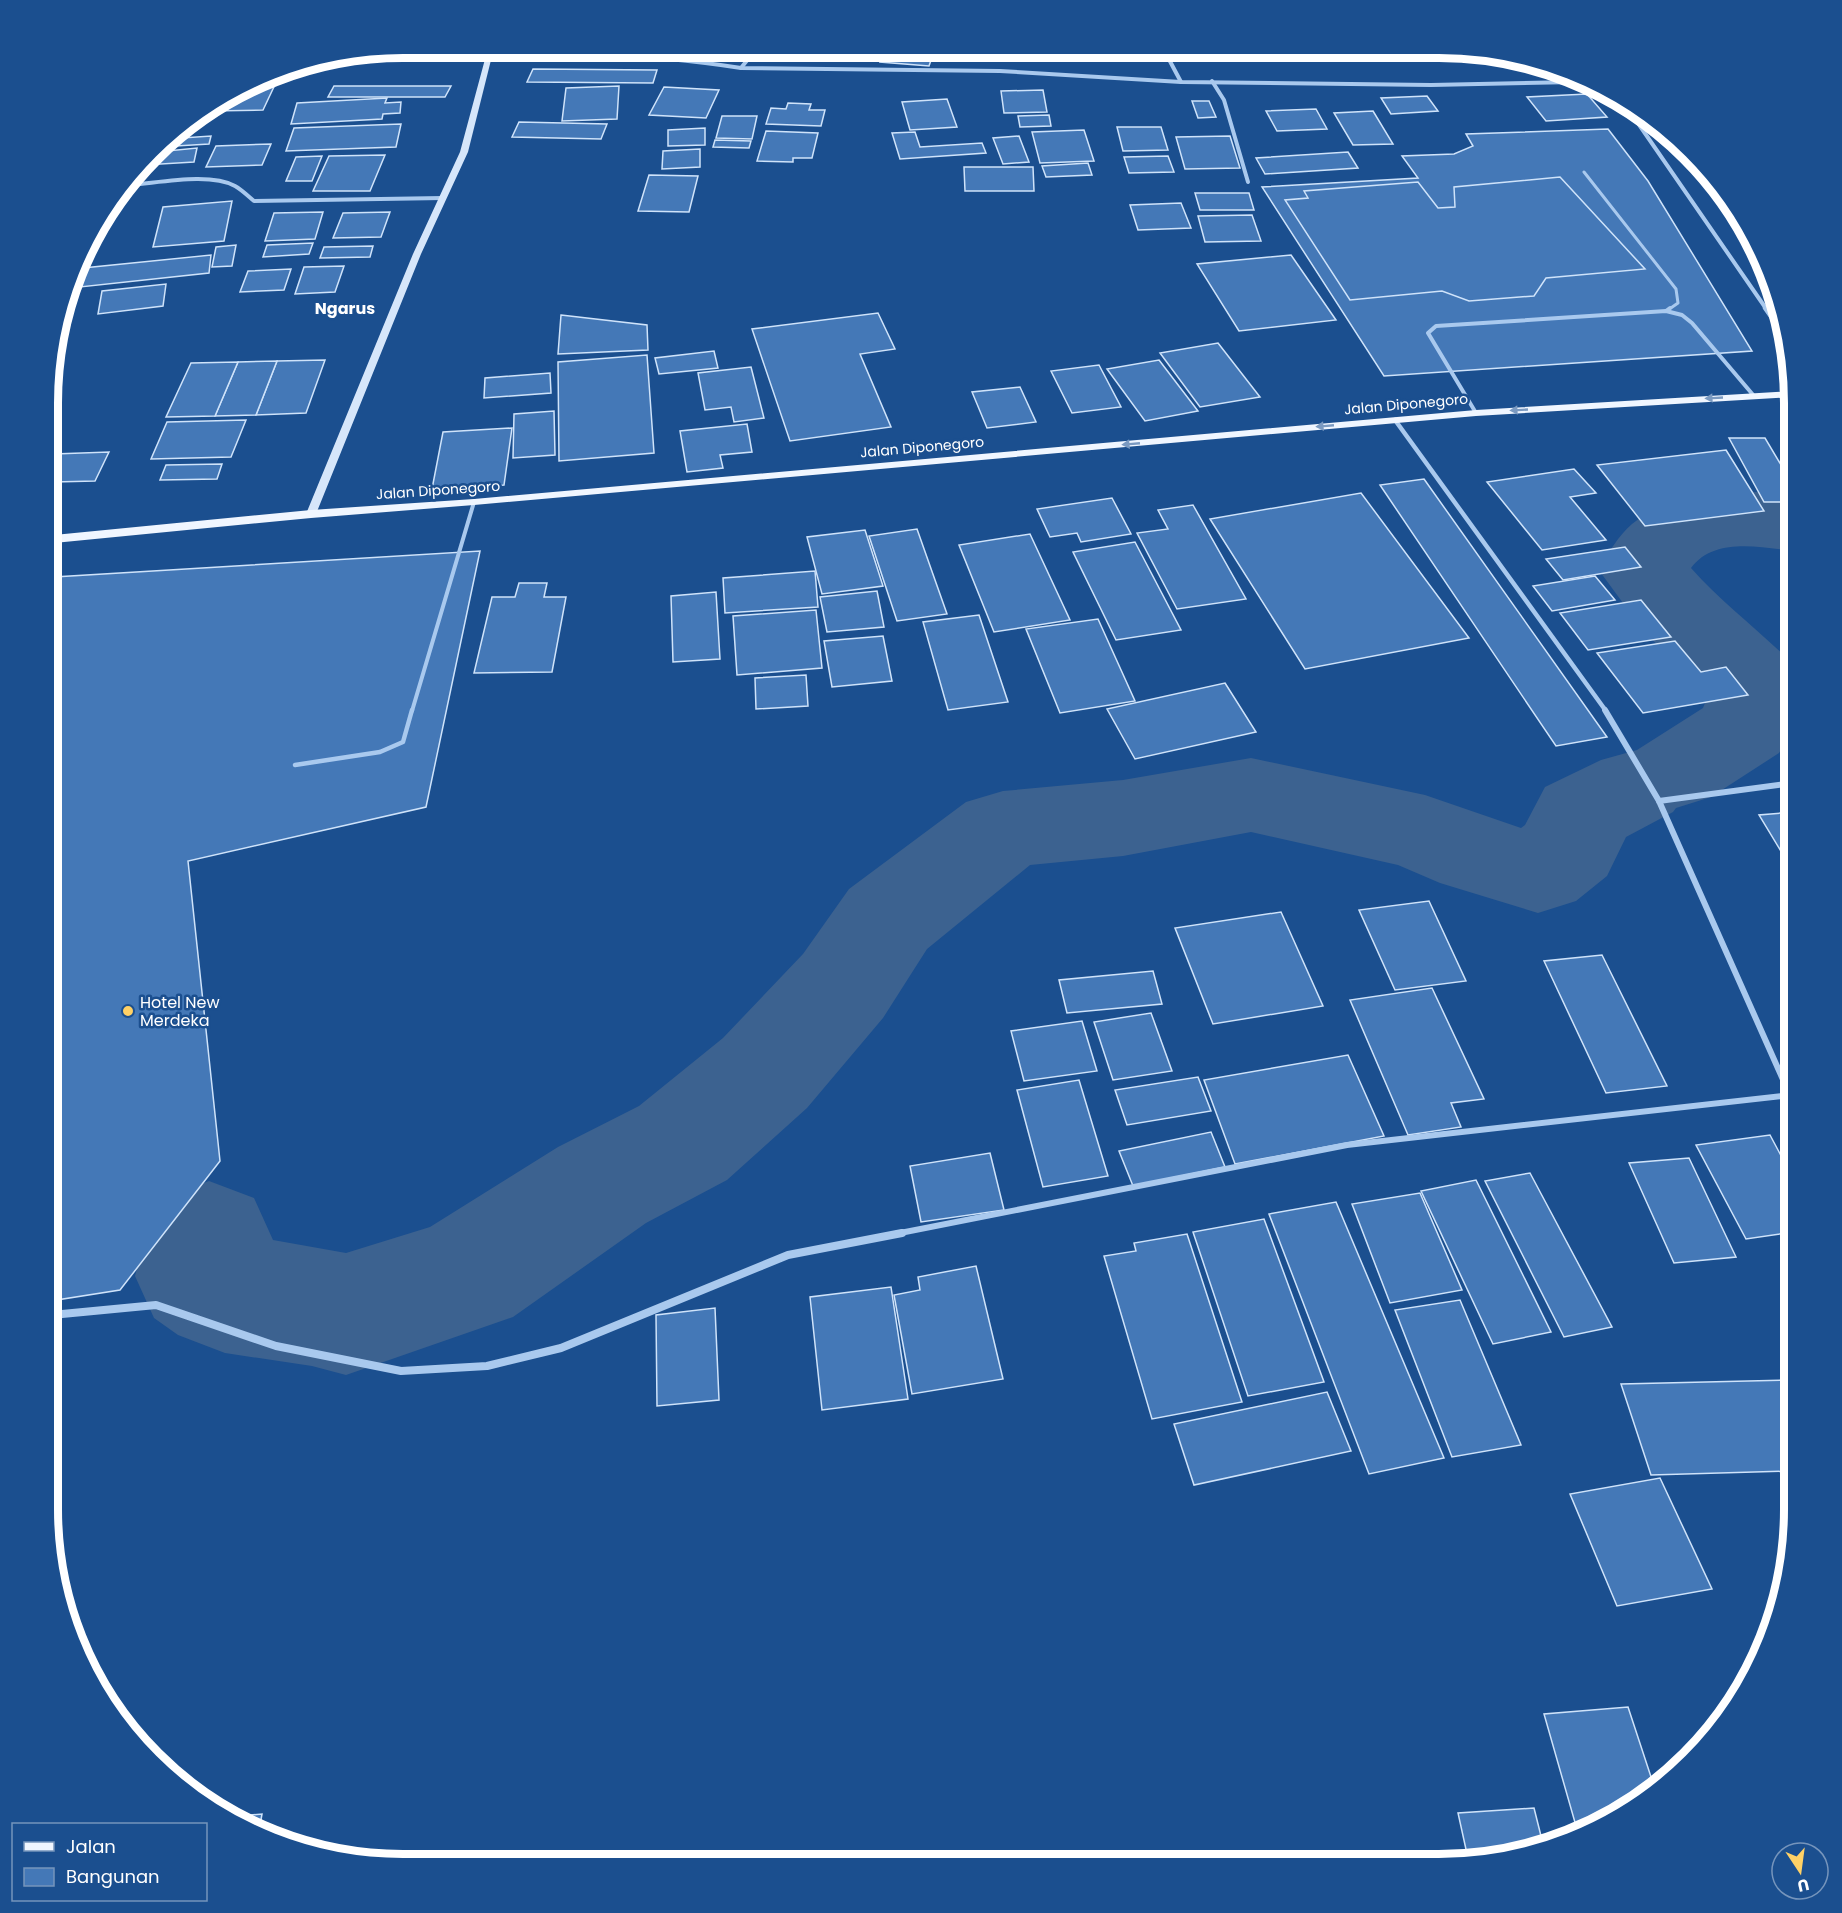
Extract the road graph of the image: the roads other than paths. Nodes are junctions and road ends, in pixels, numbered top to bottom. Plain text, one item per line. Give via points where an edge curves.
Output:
1 (488, 58) edge
2 (650, 58) edge
3 (749, 58) edge
4 (1168, 58) edge
5 (741, 68) junction
6 (1212, 81) junction
7 (1181, 82) junction
8 (1563, 82) edge
9 (1637, 122) edge
10 (1584, 172) dead end
11 (1248, 182) dead end
12 (138, 184) edge
13 (443, 198) junction
14 (1666, 311) junction
15 (1773, 319) edge
16 (1784, 394) edge
17 (1754, 396) junction
18 (1476, 413) junction
19 (1395, 420) junction
20 (474, 502) junction
21 (310, 514) junction
22 (58, 539) edge
23 (295, 765) dead end
24 (1784, 784) edge
25 (1659, 801) junction
26 (1784, 1081) edge
27 (1784, 1100) edge
28 (58, 1315) edge

1 - 13 street via 464,152
2 - 5 street
3 - 5 street
4 - 7 street
5 - 7 street via 1000,71
6 - 7 street
6 - 8 street via 1431,85
6 - 11 street via 1224,100
9 - 15 street
10 - 14 lane via 1676,289 1678,303
12 - 13 street via 229,183 254,201
13 - 21 street
14 - 17 lane via 1682,315 1692,324
14 - 18 lane via 1436,326 1428,333
16 - 17 main road, Jalan Diponegoro
17 -> 18 main road, Jalan Diponegoro
18 - 19 main road, Jalan Diponegoro
19 -> 20 main road, Jalan Diponegoro
19 - 25 street via 1611,718
20 - 21 main road, Jalan Diponegoro
20 - 23 lane via 403,742 381,752
21 - 22 main road, Jalan Diponegoro
24 - 25 street
25 - 26 street
27 - 28 street via 1347,1145 788,1255 561,1348 487,1366 401,1371 276,1346 156,1305

